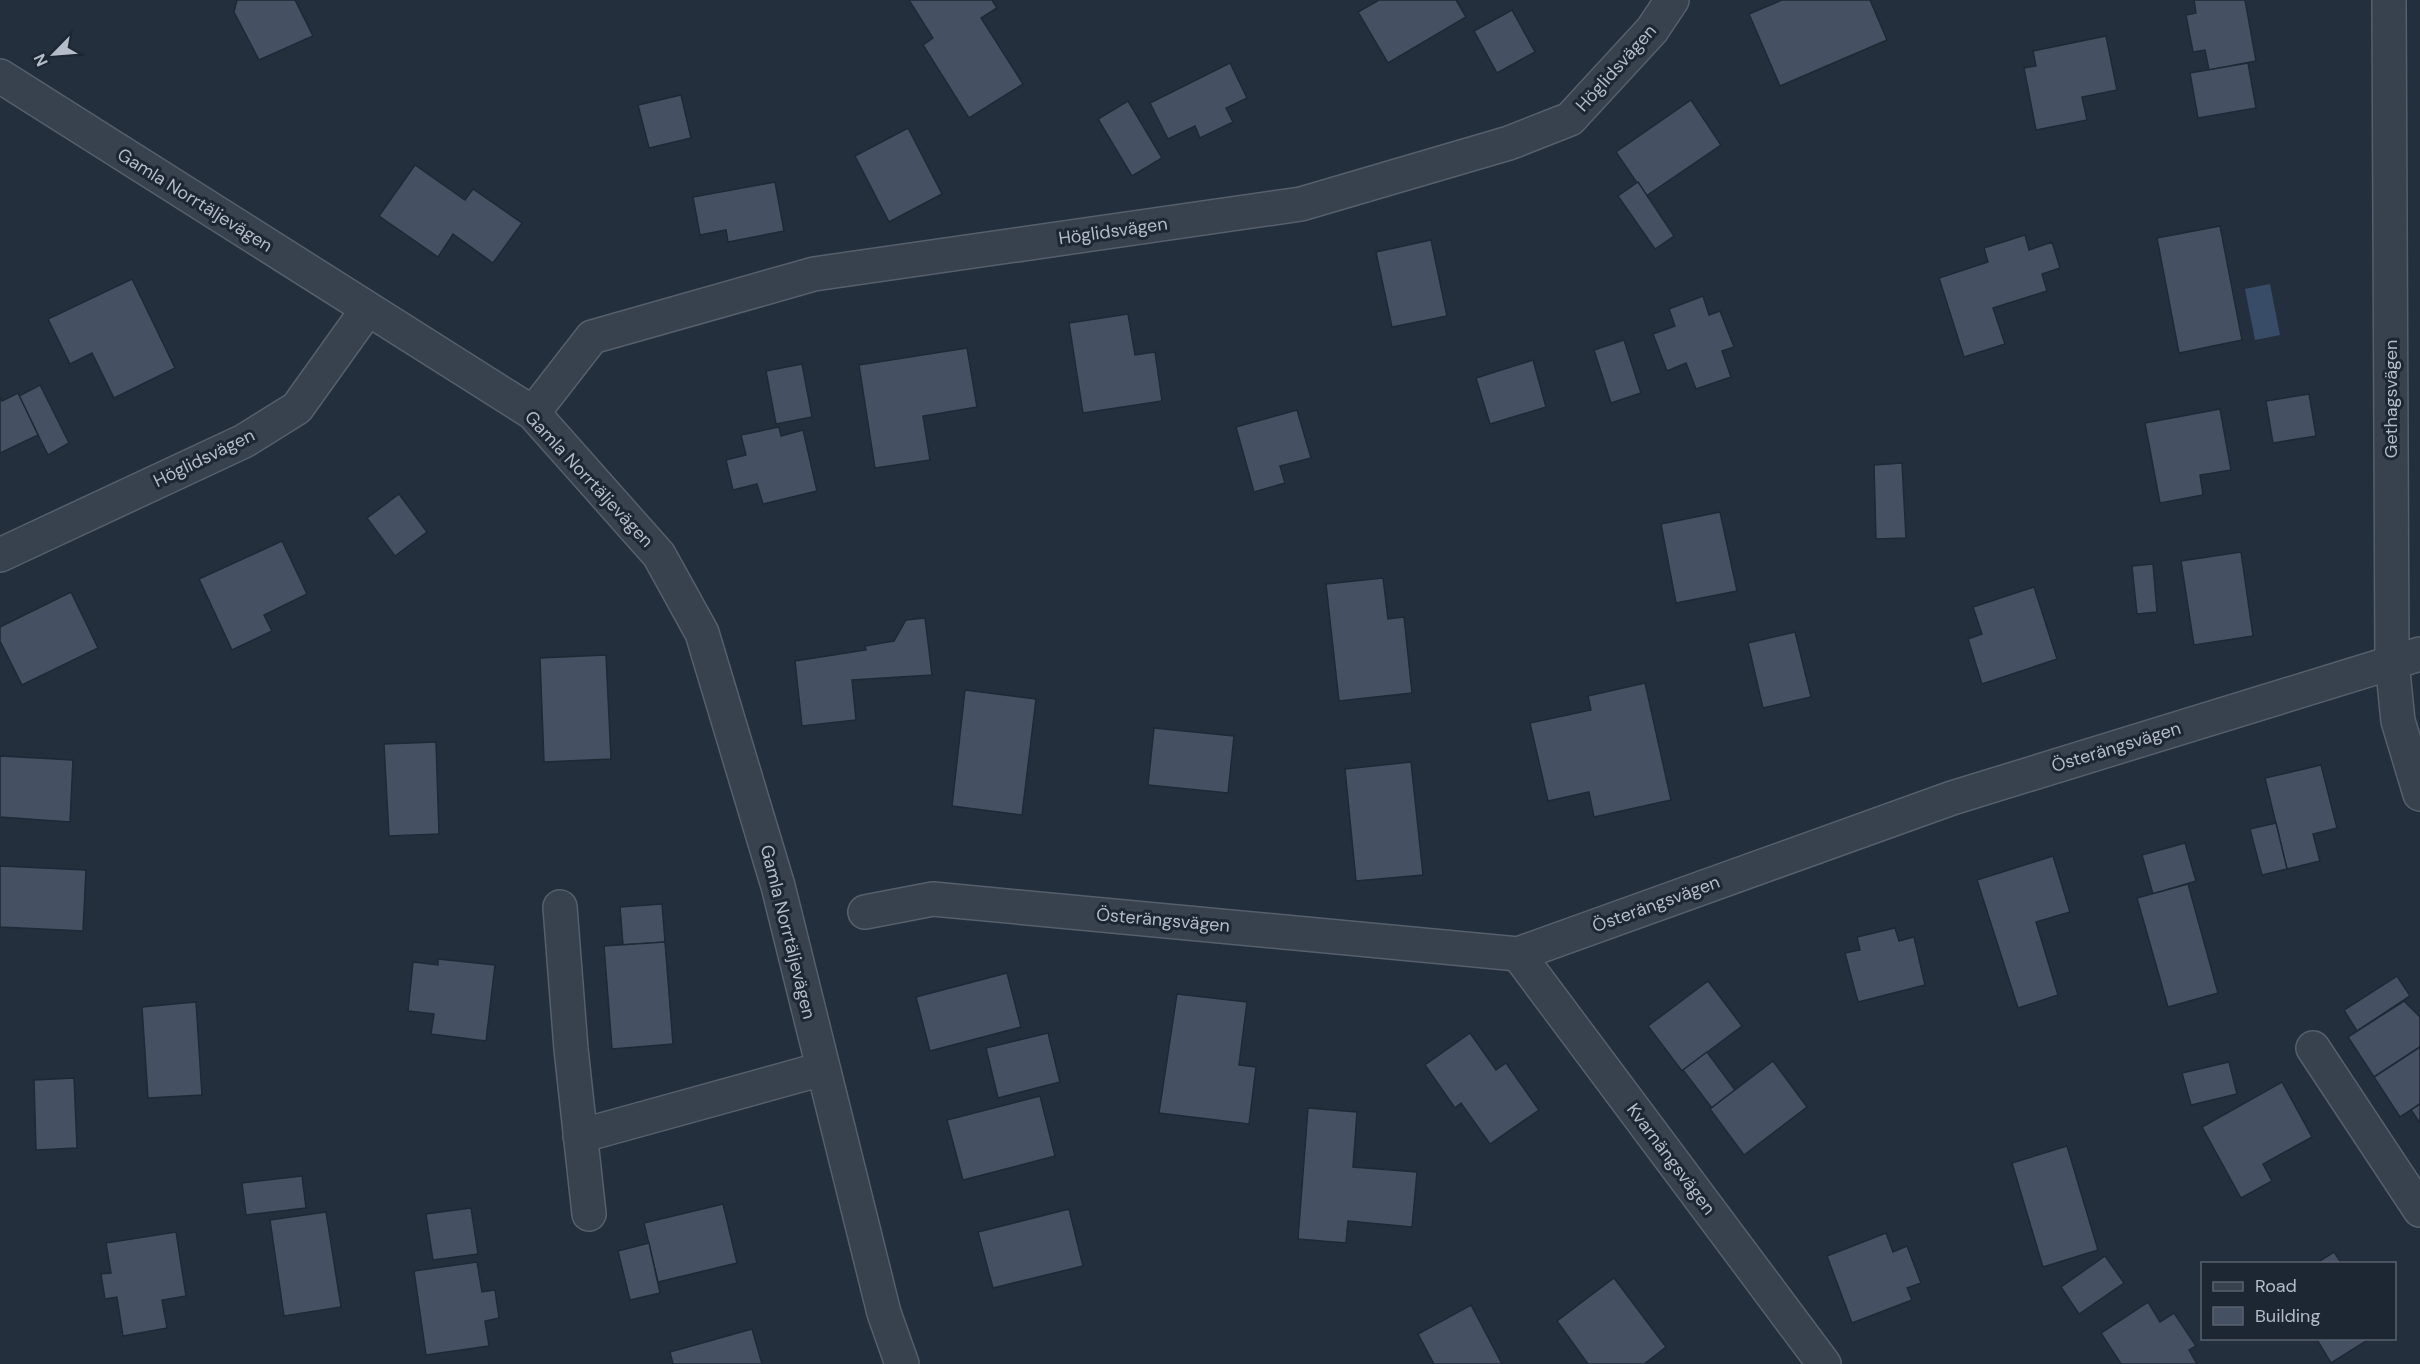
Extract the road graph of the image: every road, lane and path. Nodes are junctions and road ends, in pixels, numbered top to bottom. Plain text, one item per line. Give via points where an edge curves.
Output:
1 (1672, 0) edge
2 (2389, 0) edge
3 (0, 76) edge
4 (367, 310) junction
5 (533, 413) junction
6 (0, 555) edge
7 (2406, 658) edge
8 (2420, 794) edge
9 (560, 907) dead end
10 (865, 912) dead end
11 (1518, 954) junction
12 (2313, 1048) dead end
13 (822, 1068) junction
14 (580, 1136) junction
15 (2420, 1210) edge
16 (589, 1214) dead end
17 (902, 1364) edge
18 (1824, 1364) edge

1 - 5 street, Höglidsvägen via 1652,30 1570,119 1509,143 1301,204 814,274 592,337
2 - 7 street, Gethagsvägen
3 - 4 street, Gamla Norrtäljevägen
4 - 5 street, Gamla Norrtäljevägen
4 - 6 street, Höglidsvägen via 297,408 244,441
5 - 13 street, Gamla Norrtäljevägen via 659,555 702,633 778,886
7 - 8 street, Gethagsvägen via 2398,721
7 - 11 street, Österängsvägen via 1952,798
9 - 14 street
10 - 11 street, Österängsvägen via 933,898
11 - 18 street, Kvarnängsvägen
12 - 15 street
13 - 14 street
13 - 17 street, Gamla Norrtäljevägen via 884,1313
14 - 16 street

